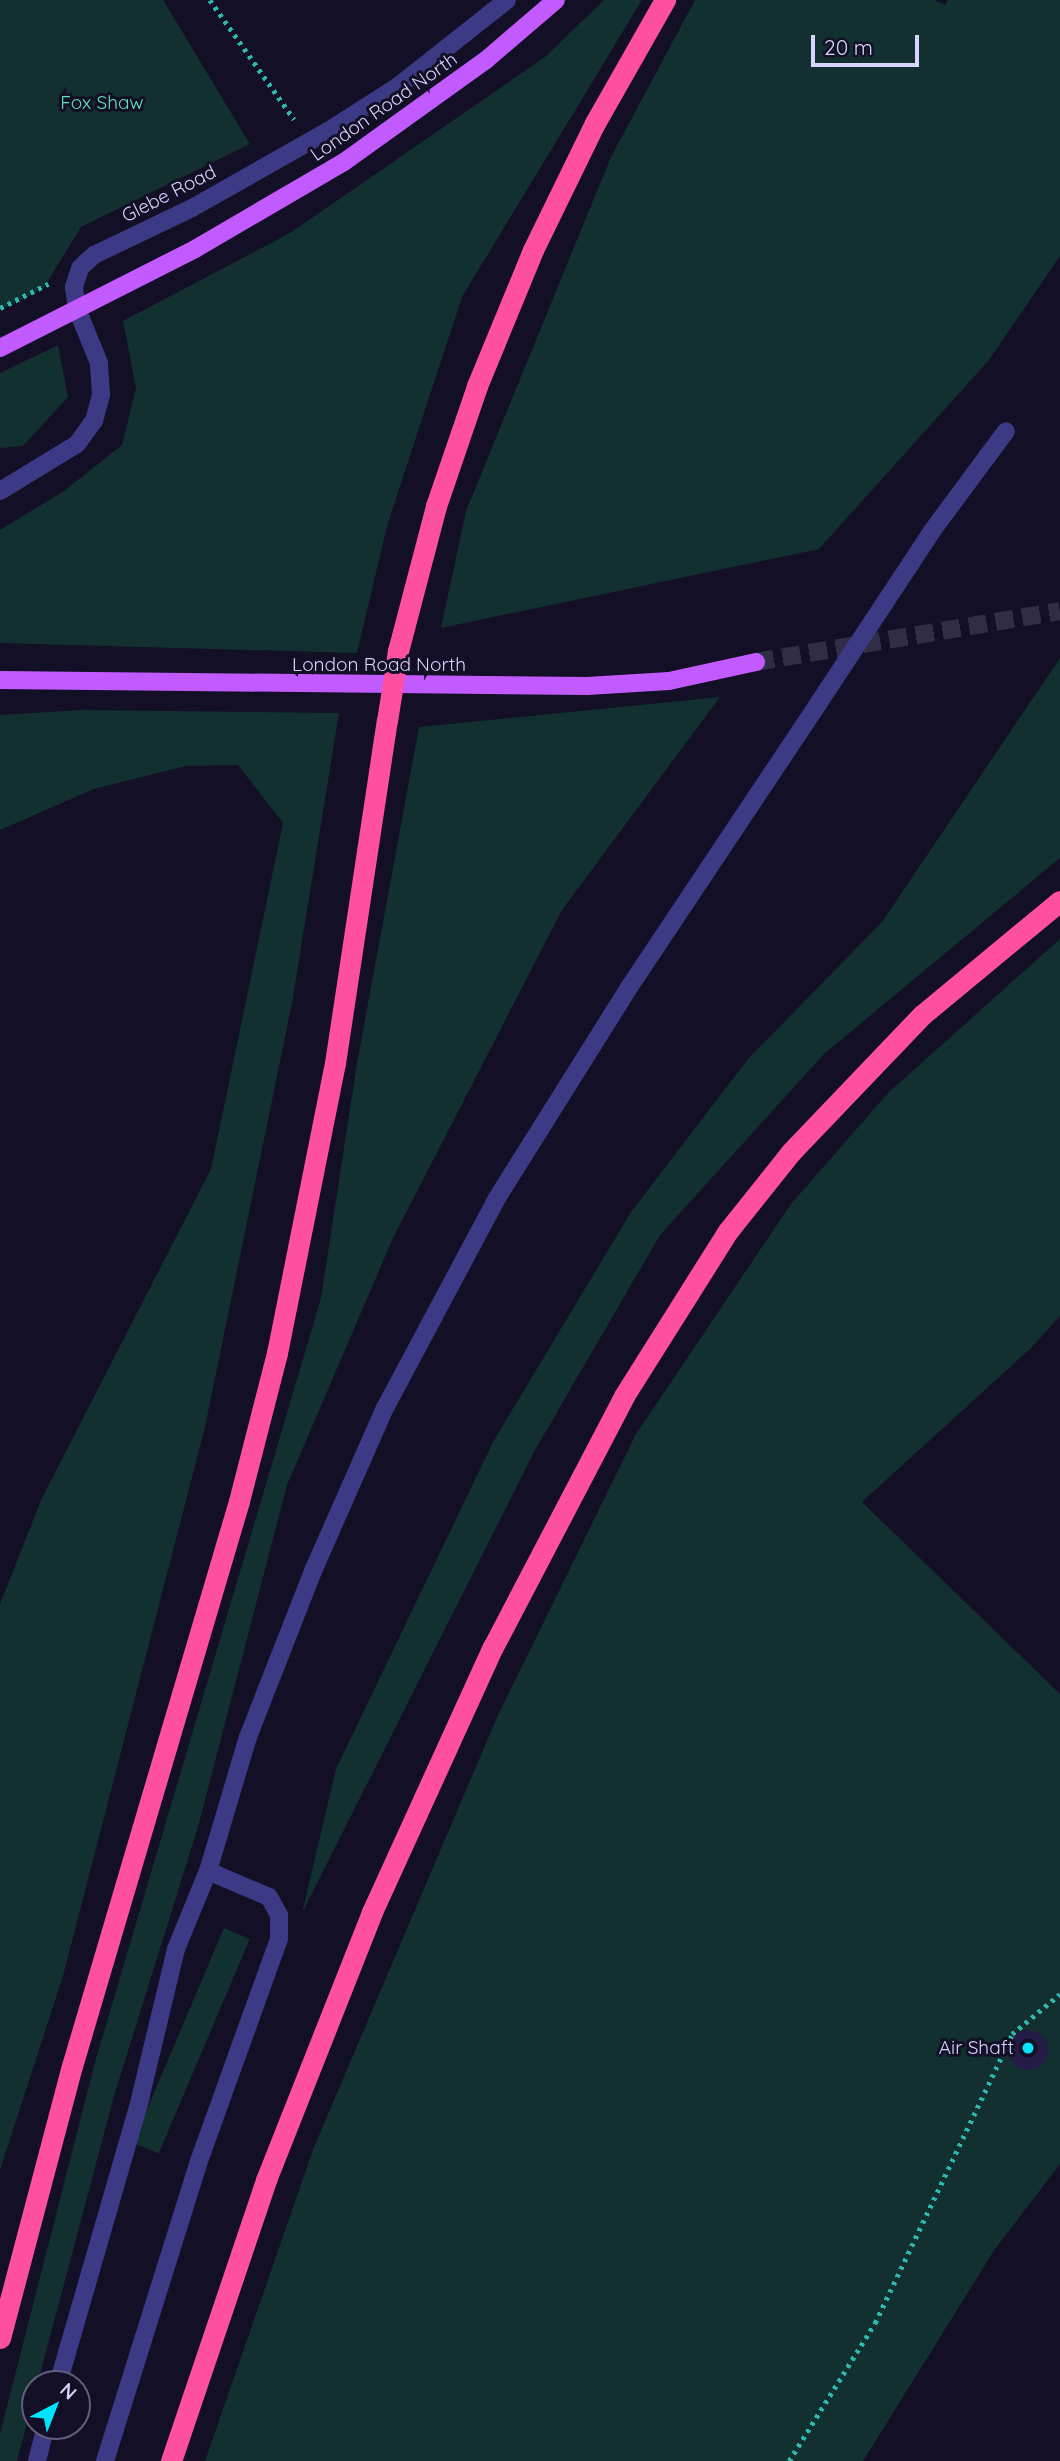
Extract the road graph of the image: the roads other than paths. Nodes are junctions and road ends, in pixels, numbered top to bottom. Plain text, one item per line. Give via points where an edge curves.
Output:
1 (507, 0) edge
2 (556, 0) edge
3 (665, 0) edge
4 (77, 309) junction
5 (0, 348) edge
6 (1006, 431) dead end
7 (0, 491) edge
8 (755, 662) tunnel mouth
9 (0, 680) edge
10 (1060, 901) edge
11 (208, 1871) junction
12 (0, 2339) edge
13 (62, 2370) edge
14 (42, 2440) edge
15 (37, 2461) edge
16 (105, 2461) edge
17 (171, 2461) edge

1 - 4 street, Glebe Road via 397,87 309,142 93,255 80,268 74,287
2 - 4 main road, London Road North via 475,68 344,162 273,207
3 - 12 highway, bridge via 596,122 544,227 477,386 436,506 398,651 332,1076 277,1353 239,1501 72,2066
4 - 5 main road, London Road North
4 - 7 street via 99,363 102,394 94,421 77,444
6 - 11 street, bridge via 932,531 630,986 497,1198 385,1408 313,1571 248,1737
8 - 9 main road, London Road North via 669,681 587,686
10 - 17 highway via 922,1015 791,1152 728,1231 624,1396 493,1647 372,1912 266,2180
11 - 13 street via 176,1949 137,2110
11 - 16 street via 269,1897 279,1915 279,1939 199,2161
14 - 15 street

